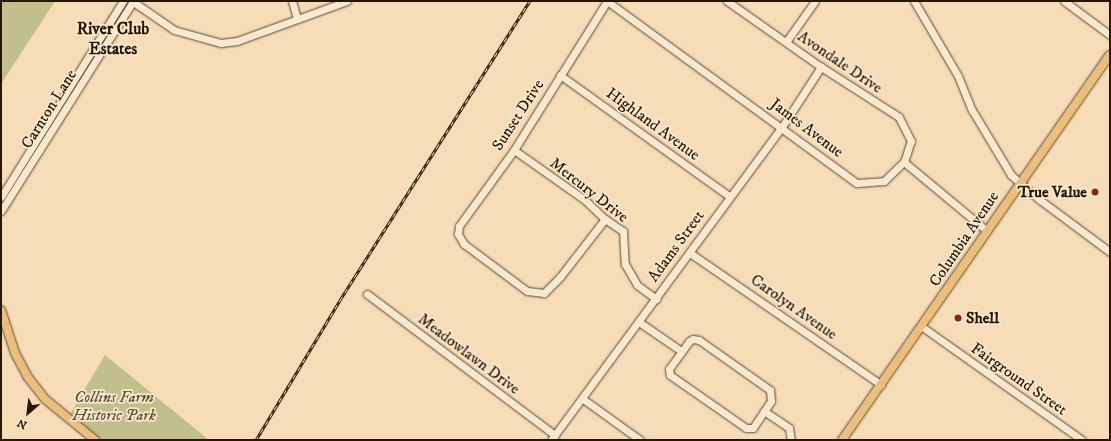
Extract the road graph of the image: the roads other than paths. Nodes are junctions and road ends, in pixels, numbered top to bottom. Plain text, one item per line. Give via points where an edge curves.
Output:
1 (123, 1) edge
2 (133, 1) edge
3 (292, 1) edge
4 (347, 1) edge
5 (607, 1) edge
6 (727, 1) edge
7 (815, 1) edge
8 (914, 1) edge
9 (1064, 1) edge
10 (298, 18) junction
11 (1110, 35) edge
12 (786, 42) junction
13 (1110, 54) edge
14 (821, 68) junction
15 (560, 75) junction
16 (782, 127) junction
17 (514, 150) junction
18 (904, 162) junction
19 (1019, 183) junction
20 (729, 196) junction
21 (1, 197) edge
22 (1, 211) edge
23 (605, 219) junction
24 (987, 231) junction
25 (690, 252) junction
26 (1110, 252) edge
27 (367, 294) dead end
28 (656, 299) junction
29 (1, 310) edge
30 (639, 322) junction
31 (921, 326) junction
32 (680, 351) junction
33 (881, 385) junction
34 (583, 399) junction
35 (764, 411) junction
36 (553, 438) edge
37 (95, 440) edge
38 (640, 440) edge
39 (791, 440) edge
40 (842, 440) edge
41 (1082, 440) edge

1 - 21 street, Carnton Lane
2 - 10 street via 174,30 221,43 237,41
2 - 22 street, Carnton Lane
3 - 10 street
4 - 10 street
5 - 15 street, Sunset Drive
5 - 16 street, James Avenue
6 - 12 street, Avondale Drive
7 - 12 street
8 - 19 street via 958,76 972,110 988,138 1011,175
9 - 11 street
12 - 14 street, Avondale Drive
13 - 19 main road, Columbia Avenue
14 - 16 street, Adams Street
14 - 18 street, Avondale Drive via 899,117 911,140
15 - 17 street, Sunset Drive
15 - 20 street, Highland Avenue
16 - 18 street, James Avenue via 857,183 884,182
16 - 20 street, Adams Street
17 - 23 street, Mercury Drive via 585,200
17 - 23 street, Sunset Drive via 459,226 458,234 464,244 527,291 544,293 560,277
18 - 24 street
19 - 24 main road, Columbia Avenue
19 - 26 street
20 - 25 street, Adams Street
23 - 28 street, Mercury Drive via 623,231 625,264 636,285
24 - 31 main road, Columbia Avenue
25 - 28 street, Adams Street
25 - 33 street, Carolyn Avenue
27 - 36 street, Meadowlawn Drive
28 - 30 street, Adams Street
29 - 37 main road via 15,353 27,376 46,399
30 - 32 street
30 - 34 street, Adams Street
31 - 33 main road, Columbia Avenue
31 - 41 street, Fairground Street
32 - 35 street via 688,341 699,340 770,390 771,401
32 - 35 street via 668,369 670,375 746,428 752,428
33 - 40 main road, Columbia Avenue
34 - 36 street, Adams Street
34 - 38 street
35 - 39 street via 789,428

